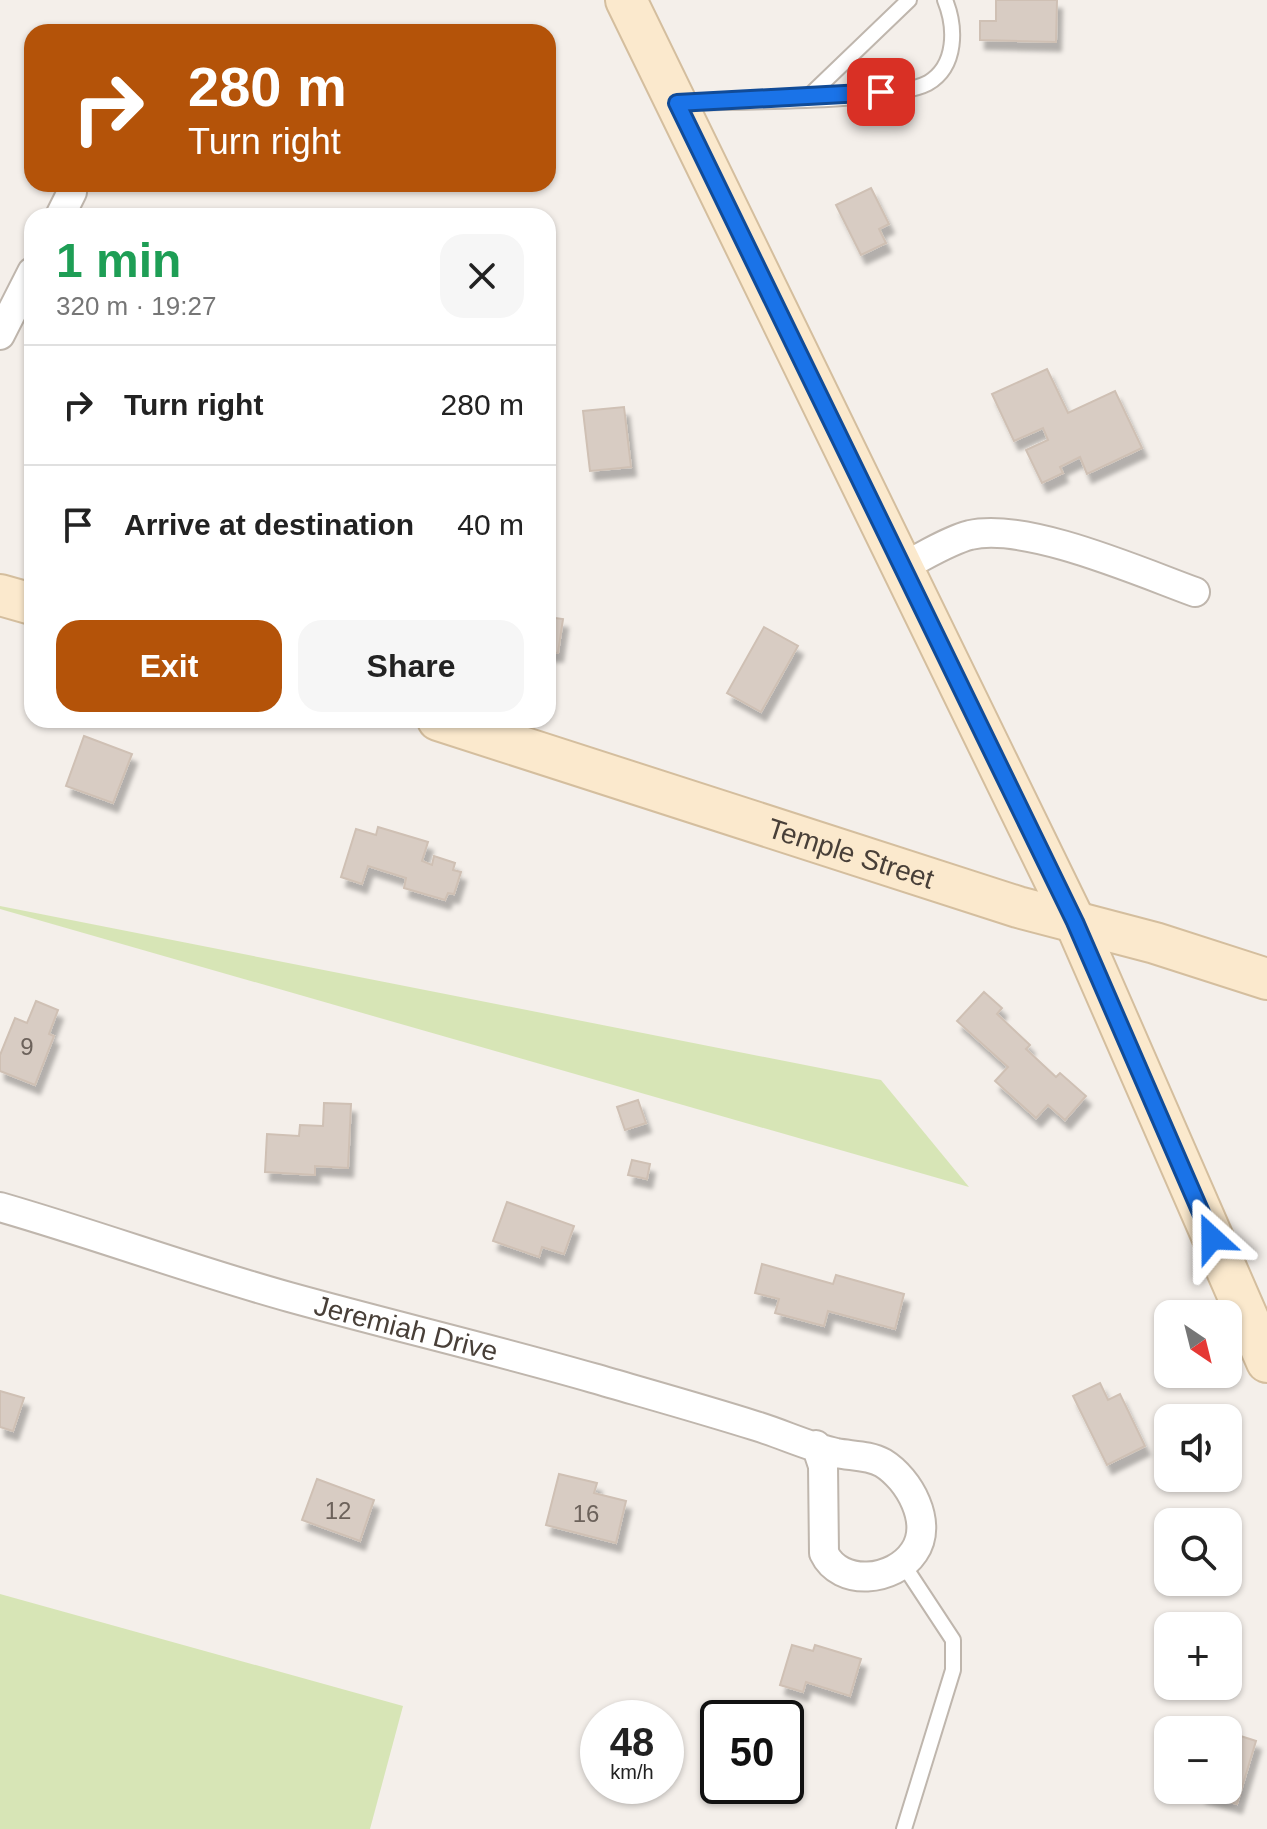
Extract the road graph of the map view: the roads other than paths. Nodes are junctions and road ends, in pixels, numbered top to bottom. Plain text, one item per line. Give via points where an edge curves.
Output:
1 (626, 0) edge
2 (909, 0) edge
3 (945, 0) edge
4 (808, 97) junction
5 (677, 103) junction
6 (24, 288) edge
7 (0, 335) edge
8 (902, 567) junction
9 (1195, 592) dead end
10 (0, 595) edge
11 (24, 602) edge
12 (463, 728) edge
13 (1075, 922) junction
14 (1267, 979) edge
15 (0, 1207) edge
16 (1267, 1362) edge
17 (816, 1445) junction
18 (903, 1564) junction
19 (904, 1829) edge

1 - 5 main road
2 - 4 lane
3 - 4 lane via 952,26 950,59 928,82 908,90
4 - 5 lane
5 - 8 main road
6 - 7 street
8 - 9 street via 970,535 1024,537 1081,550
8 - 13 main road
10 - 11 main road
12 - 13 main road, Temple Street
13 - 14 main road, Temple Street
13 - 16 main road
15 - 17 street, Jeremiah Drive via 287,1296 496,1350
17 - 18 street, Jeremiah Drive via 881,1462 908,1487 916,1502 920,1536
17 - 18 street via 823,1466 824,1553 830,1565 867,1578
18 - 19 lane via 953,1640 953,1670

